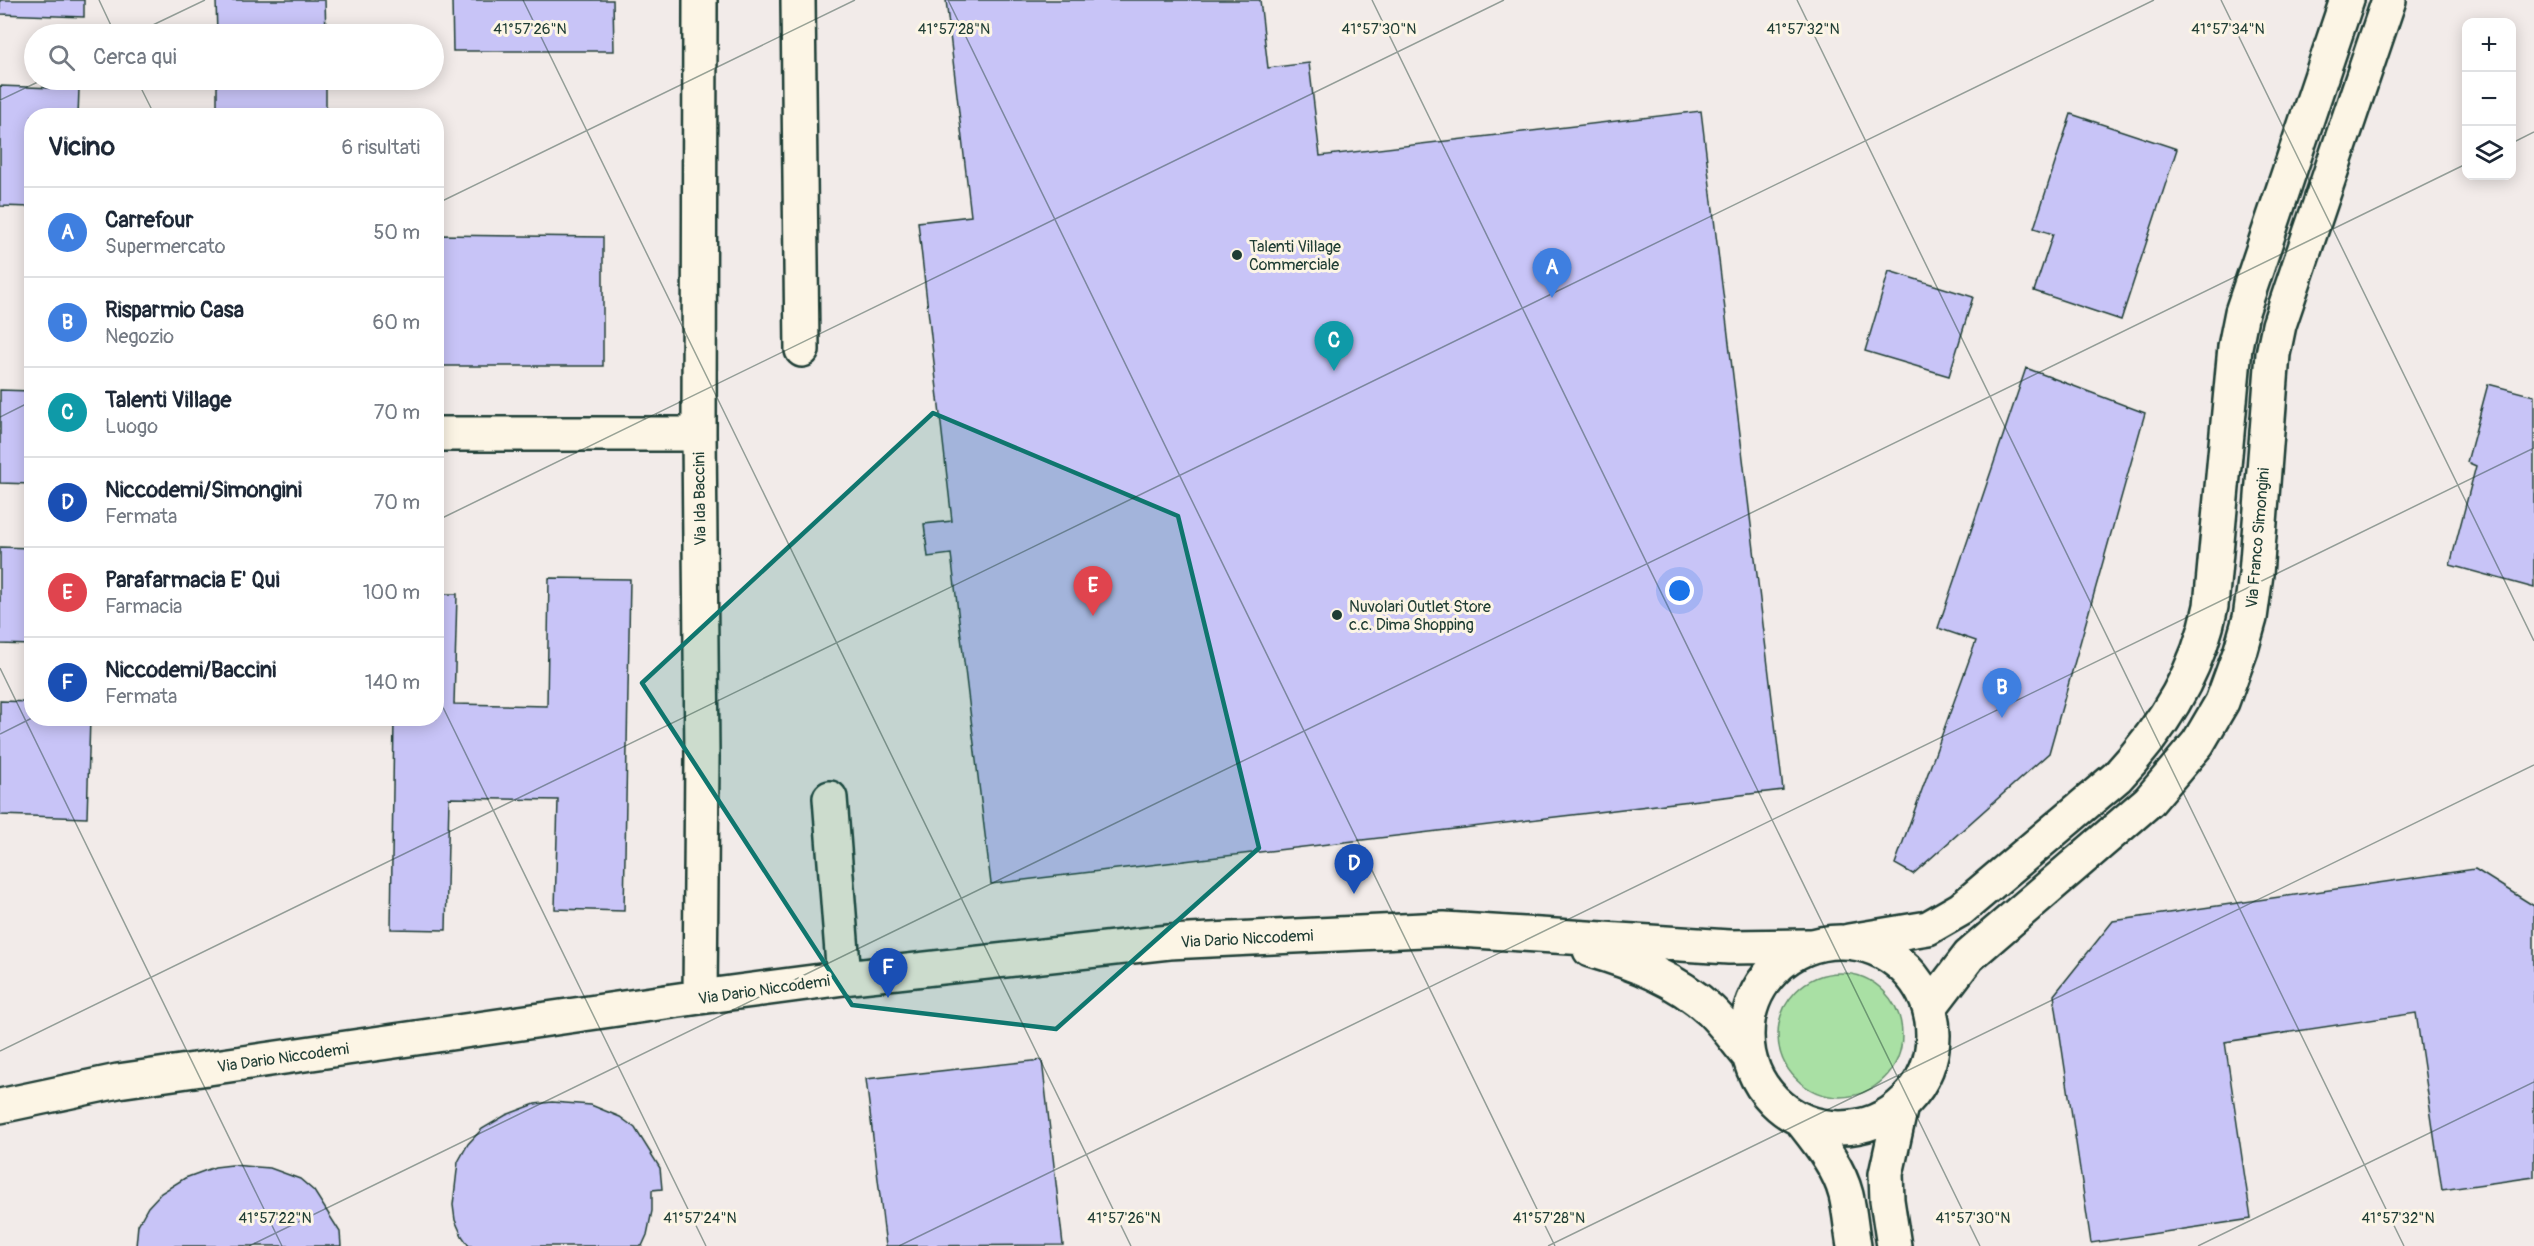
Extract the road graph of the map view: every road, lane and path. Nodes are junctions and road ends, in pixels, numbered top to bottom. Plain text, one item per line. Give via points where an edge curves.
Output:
1 (700, 0) edge
2 (798, 0) edge
3 (2348, 0) edge
4 (2390, 0) edge
5 (802, 350) dead end
6 (444, 434) edge
7 (699, 434) junction
8 (830, 798) dead end
9 (1534, 933) junction
10 (1850, 941) junction
11 (1809, 946) junction
12 (844, 978) junction
13 (700, 997) junction
14 (1929, 1007) junction
15 (1749, 1056) junction
16 (0, 1106) edge
17 (1902, 1106) junction
18 (1801, 1120) junction
19 (1854, 1246) edge
20 (1894, 1246) edge

1 - 7 street, Via Ida Baccini
2 - 5 street
3 - 10 street via 2242,312 2235,347 2211,606 2200,646 2175,702 2118,777 1961,909 1928,928
4 - 14 street, Via Franco Simongini via 2279,325 2273,354 2250,618 2222,702 2198,743 2149,801 1969,956
6 - 7 street
7 - 13 street, Via Ida Baccini
8 - 12 street
9 - 11 street, Via Dario Niccodemi via 1729,947
9 - 12 street, Via Dario Niccodemi via 1444,929 1169,942
9 - 15 street, Via Dario Niccodemi via 1627,961 1690,993 1712,1011
10 - 11 street
10 - 14 street via 1894,958 1921,988
11 - 15 street via 1783,960 1766,976 1754,997 1746,1024
12 - 13 street, Via Dario Niccodemi
13 - 16 street, Via Dario Niccodemi via 129,1079
14 - 17 street via 1934,1036 1930,1061 1918,1087
15 - 18 street via 1760,1084 1781,1108
17 - 18 street via 1885,1118 1857,1128 1830,1128
17 - 20 street via 1886,1174
18 - 19 street via 1825,1150 1842,1183

